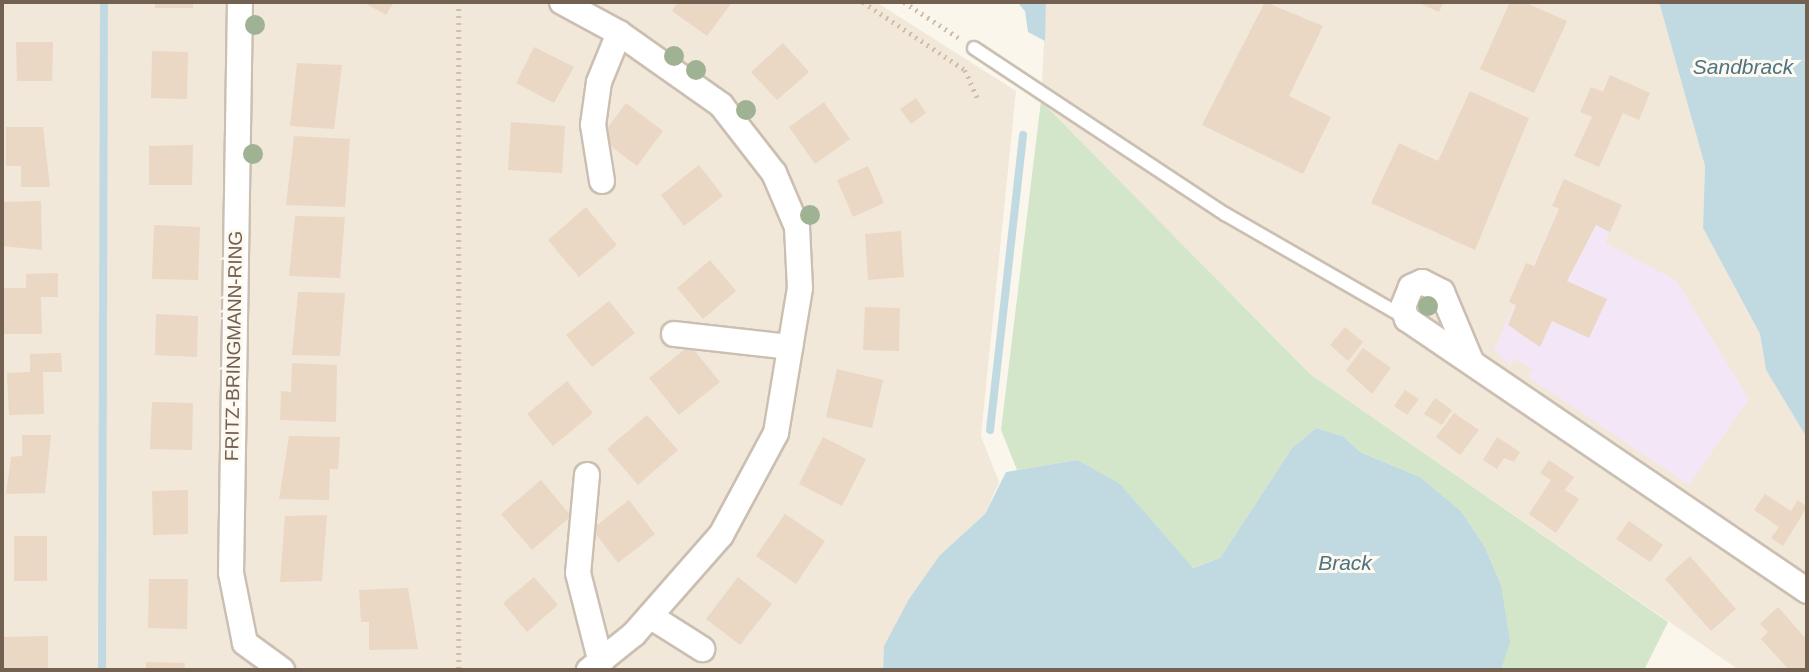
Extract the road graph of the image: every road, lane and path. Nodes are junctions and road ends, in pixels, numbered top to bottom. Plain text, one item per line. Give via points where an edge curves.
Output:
1 (240, 2) edge
2 (459, 2) edge
3 (562, 2) edge
4 (863, 2) edge
5 (904, 2) edge
6 (619, 33) junction
7 (974, 48) joint
8 (978, 101) dead end
9 (602, 181) dead end
10 (1408, 319) junction
11 (674, 334) dead end
12 (790, 347) junction
13 (1471, 361) junction
14 (587, 475) dead end
15 (1807, 591) edge
16 (650, 616) junction
17 (702, 649) dead end
18 (252, 661) edge
19 (595, 666) edge
20 (282, 670) edge
21 (459, 670) edge

1 - 18 street, FRITZ-BRINGMANN-RING via 231,573
2 - 21 path
3 - 6 street
4 - 8 path via 965,70
5 - 7 path
6 - 9 street via 600,82 593,125
6 - 12 street via 721,105 774,173 797,227 800,288
7 - 10 lane via 1225,214
10 - 13 street
10 - 13 street via 1405,295 1422,282 1434,284 1442,292
11 - 12 street
12 - 16 street via 776,433 721,535
13 - 15 street
14 - 19 street via 578,573
16 - 17 street
16 - 19 street
18 - 20 street, FRITZ-BRINGMANN-RING

